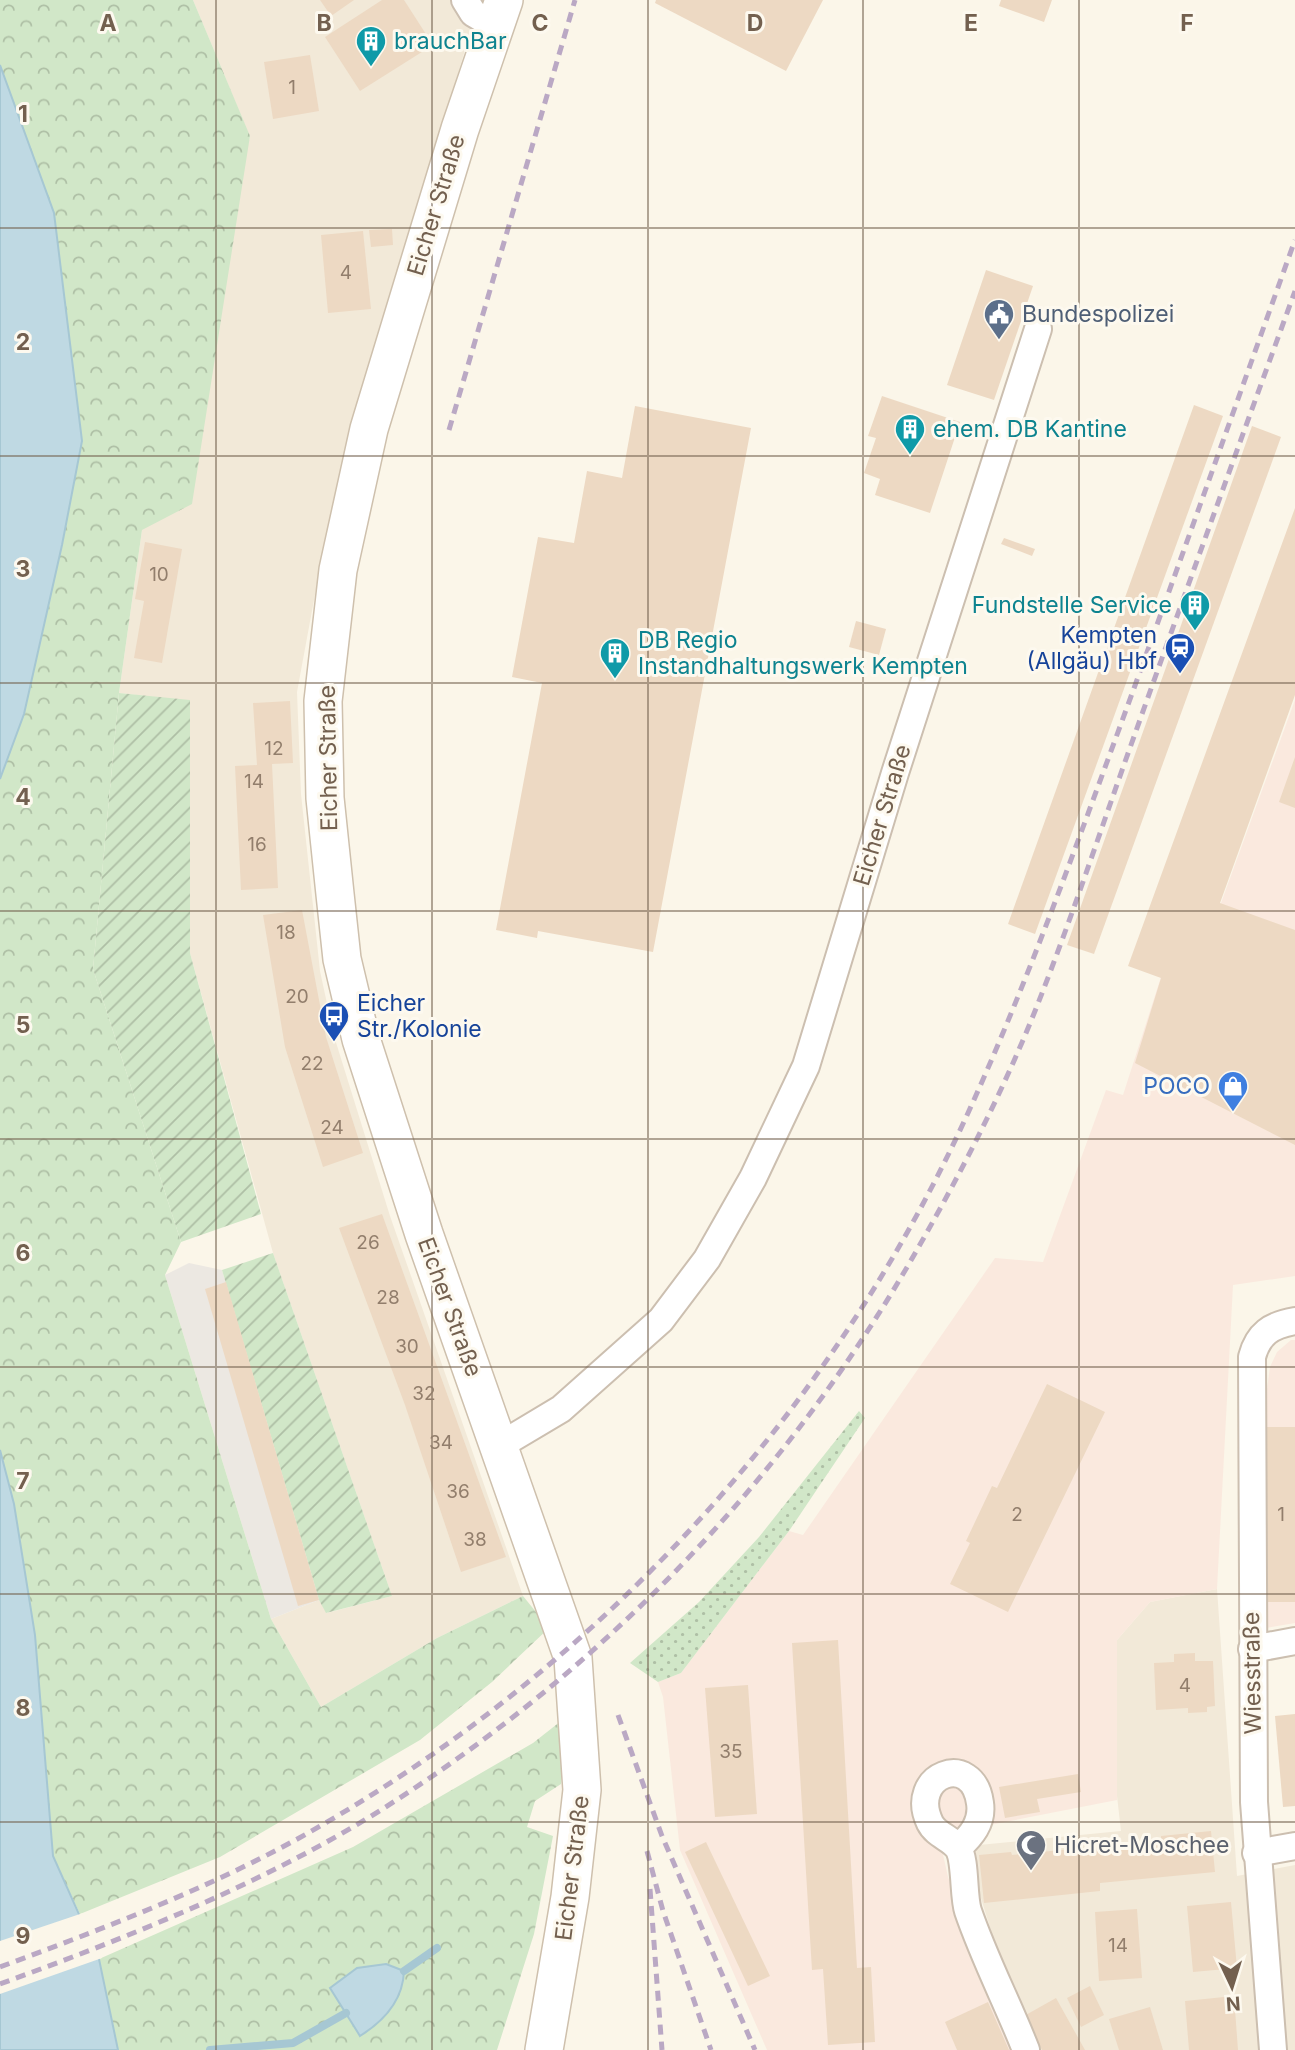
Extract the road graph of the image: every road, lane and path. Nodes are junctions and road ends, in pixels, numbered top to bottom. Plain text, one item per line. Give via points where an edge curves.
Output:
1 (464, 0) edge
2 (500, 13) edge
3 (1038, 329) dead end
4 (1295, 1321) edge
5 (499, 1446) junction
6 (1295, 1641) edge
7 (1252, 1648) junction
8 (1295, 1846) edge
9 (958, 1848) dead end
10 (1256, 1853) junction
11 (544, 2050) edge
12 (1026, 2050) edge
13 (1273, 2050) edge

1 - 2 street via 473,13
2 - 5 street, Eicher Straße via 369,429 338,570 323,701 325,797 342,959 361,1039 420,1223
3 - 5 street, Eicher Straße via 806,1066 753,1178 707,1259 661,1321 561,1409
4 - 7 street, Wiesstraße via 1262,1335 1252,1357
5 - 11 street, Eicher Straße via 573,1658 579,1713 582,1790 570,1897
6 - 7 street
7 - 10 street, Wiesstraße
8 - 10 street
9 - 12 street via 968,1910
10 - 13 street, Wiesstraße

